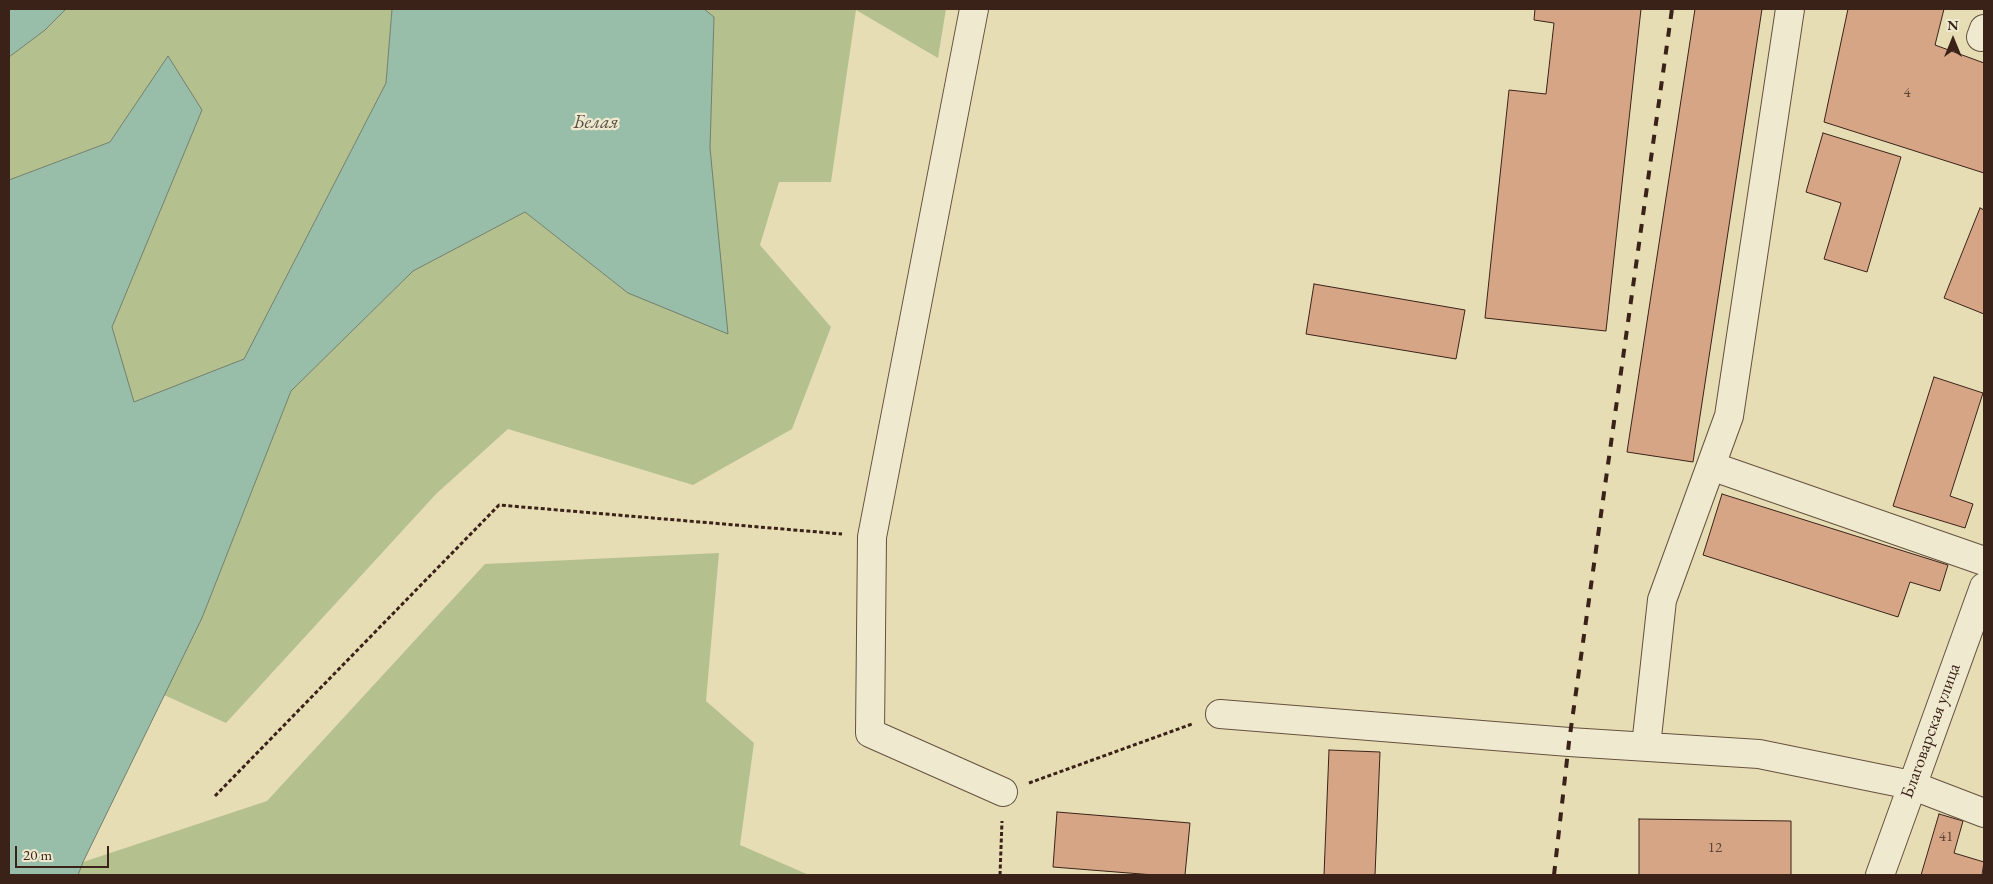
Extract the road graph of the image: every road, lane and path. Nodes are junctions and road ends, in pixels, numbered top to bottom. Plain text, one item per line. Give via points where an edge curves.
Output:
1 (974, 9) edge
2 (1790, 9) edge
3 (1711, 466) junction
4 (872, 537) junction
5 (1984, 561) edge
6 (1984, 587) edge
7 (1220, 714) joint
8 (1646, 746) junction
9 (1911, 785) junction
10 (1003, 792) junction
11 (215, 796) dead end
12 (1984, 813) edge
13 (1000, 875) edge
14 (1880, 875) edge

1 - 4 street
2 - 3 street via 1729,416
3 - 5 street
3 - 8 street via 1662,600
4 - 10 street via 870,733
4 - 11 path via 500,504
6 - 9 street, Благоварская улица
7 - 8 street
7 - 10 path
8 - 9 street via 1759,754
9 - 12 street
9 - 14 street, Благоварская улица
10 - 13 path

